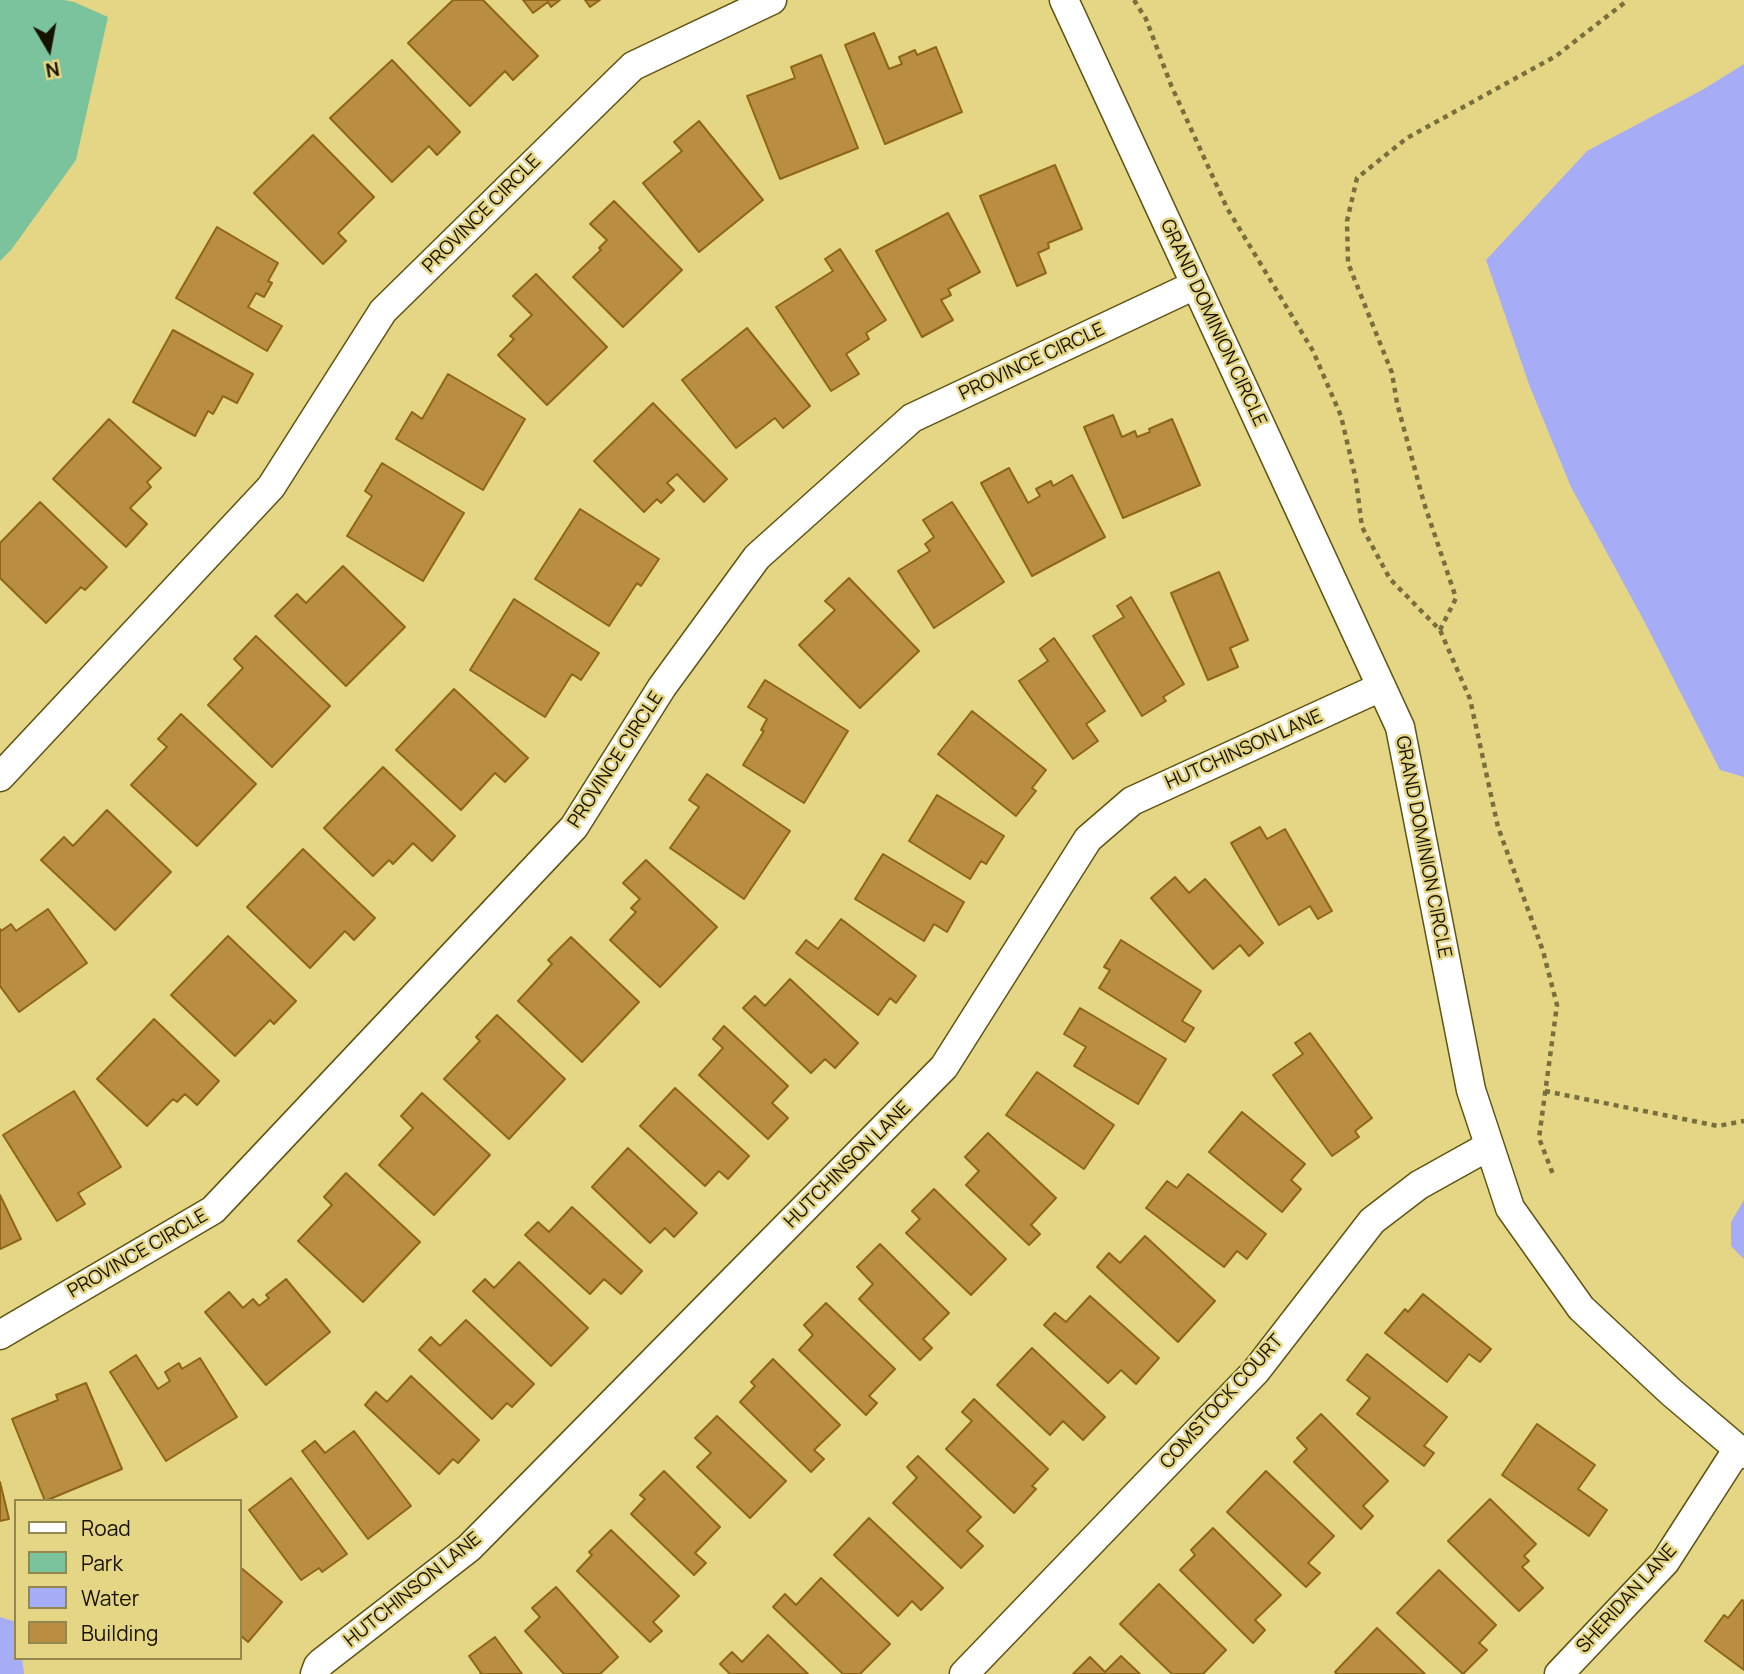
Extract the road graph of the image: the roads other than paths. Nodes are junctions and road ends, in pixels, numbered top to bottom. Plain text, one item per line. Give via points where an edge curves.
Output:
1 (772, 0) edge
2 (1064, 0) edge
3 (1195, 285) junction
4 (1381, 687) junction
5 (0, 777) edge
6 (1489, 1146) junction
7 (0, 1335) edge
8 (1741, 1452) edge
9 (315, 1674) edge
10 (964, 1674) edge
11 (1559, 1674) edge

1 - 5 street, PROVINCE CIRCLE via 633,66 383,311 271,487
2 - 3 street, GRAND DOMINION CIRCLE
3 - 4 street, GRAND DOMINION CIRCLE
3 - 7 street, PROVINCE CIRCLE via 912,418 757,557 662,687 575,827 213,1210
4 - 6 street, GRAND DOMINION CIRCLE via 1400,727 1471,1090
4 - 9 street, HUTCHINSON LANE via 1132,801 1088,839 944,1067 469,1548 322,1662
6 - 8 street, GRAND DOMINION CIRCLE via 1510,1208 1581,1308
6 - 10 street, COMSTOCK COURT via 1419,1185 1372,1221 1256,1371
8 - 11 street, SHERIDAN LANE via 1665,1562

